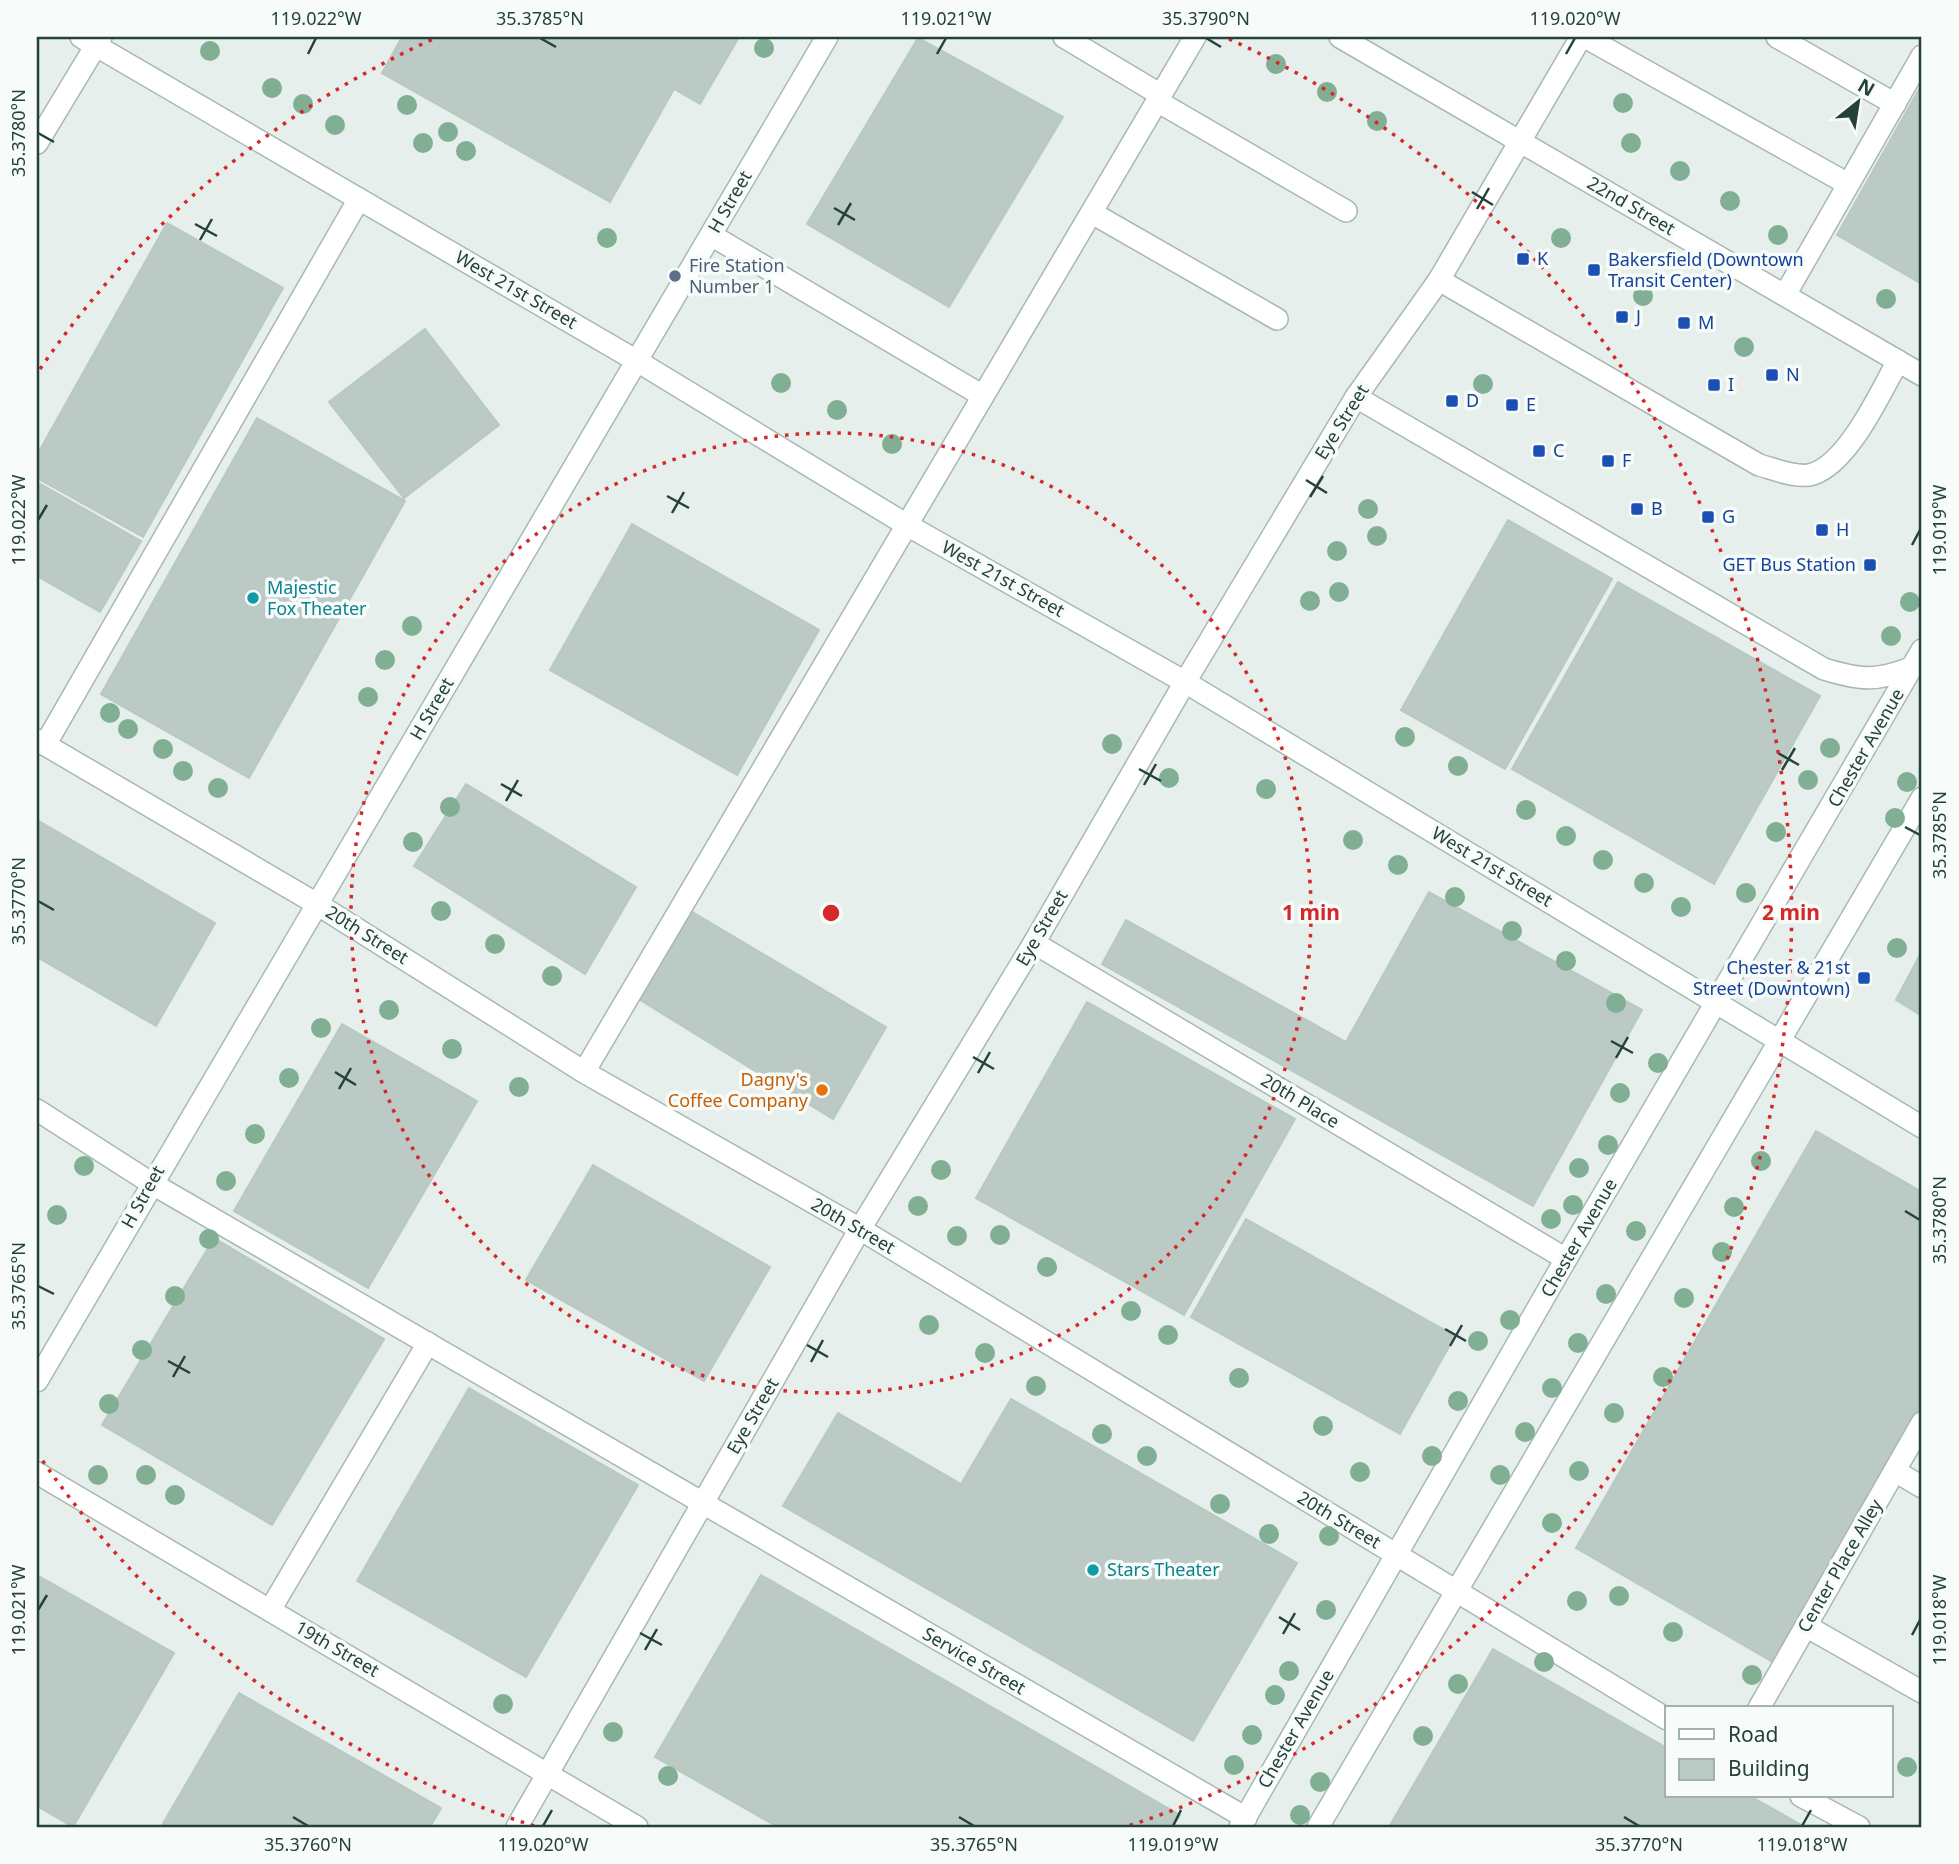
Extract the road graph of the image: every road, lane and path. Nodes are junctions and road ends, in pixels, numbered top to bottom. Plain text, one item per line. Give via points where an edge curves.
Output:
1 (827, 37) edge
2 (1064, 37) edge
3 (1195, 37) edge
4 (1340, 37) edge
5 (1583, 37) edge
6 (1777, 37) edge
7 (93, 40) edge
8 (1922, 56) edge
9 (1159, 98) junction
10 (1895, 104) junction
11 (1521, 142) junction
12 (37, 143) edge
13 (1848, 184) junction
14 (359, 199) junction
15 (1346, 211) dead end
16 (1092, 212) junction
17 (711, 235) junction
18 (1438, 281) junction
19 (1785, 295) junction
20 (1277, 319) dead end
21 (637, 361) junction
22 (1898, 362) junction
23 (1922, 375) edge
24 (983, 396) junction
25 (1356, 397) junction
26 (907, 525) junction
27 (1918, 659) edge
28 (1185, 682) junction
29 (41, 742) edge
30 (1922, 798) edge
31 (317, 904) junction
32 (1034, 943) junction
33 (1718, 1003) junction
34 (1778, 1039) junction
35 (584, 1072) junction
36 (37, 1110) edge
37 (1922, 1128) edge
38 (150, 1183) junction
39 (860, 1230) junction
40 (1566, 1259) junction
41 (428, 1343) junction
42 (37, 1381) edge
43 (1922, 1423) edge
44 (1895, 1471) junction
45 (37, 1473) edge
46 (1922, 1488) edge
47 (703, 1504) junction
48 (1396, 1554) junction
49 (1457, 1591) junction
50 (270, 1610) junction
51 (1805, 1626) junction
52 (1922, 1692) edge
53 (1760, 1706) edge
54 (1665, 1717) edge
55 (550, 1773) junction
56 (1805, 1798) edge
57 (1243, 1823) edge
58 (517, 1827) edge
59 (637, 1827) edge
60 (1318, 1827) edge
61 (1859, 1827) edge

1 - 17 street, H Street
2 - 9 street
3 - 9 street
4 - 11 street, 22nd Street
5 - 11 street, Eye Street
5 - 13 street
6 - 10 street
7 - 12 street
7 - 14 street, West 21st Street
8 - 10 street
9 - 15 street
9 - 16 street
10 - 13 street
11 - 18 street, Eye Street
11 - 19 street, 22nd Street
13 - 19 street
14 - 21 street, West 21st Street
14 - 29 street
16 - 20 street
16 - 24 street
17 - 21 street, H Street
17 - 24 street
18 - 22 street via 1759,466 1790,474 1812,475 1833,461 1854,437
18 - 25 street, Eye Street
19 - 22 street, 22nd Street
21 - 26 street, West 21st Street
21 - 31 street, H Street
22 - 23 street, 22nd Street
24 - 26 street
25 - 27 street via 1824,669 1856,679 1888,678
25 - 28 street, Eye Street
26 - 28 street, West 21st Street
26 - 35 street
27 - 33 street, Chester Avenue
28 - 32 street, Eye Street
28 - 33 street, West 21st Street
29 - 31 street, 20th Street
30 - 34 street
31 - 35 street, 20th Street
31 - 38 street, H Street
32 - 39 street, Eye Street
32 - 40 street, 20th Place
33 - 34 street, West 21st Street
33 - 40 street, Chester Avenue
34 - 37 street, West 21st Street
34 - 49 street
35 - 39 street, 20th Street
36 - 38 street, Service Street
38 - 41 street, Service Street
38 - 42 street, H Street
39 - 47 street, Eye Street
39 - 48 street, 20th Street
40 - 48 street, Chester Avenue
41 - 47 street, Service Street
41 - 50 street
43 - 44 street, Center Place Alley
44 - 46 street
44 - 51 street, Center Place Alley
45 - 50 street, 19th Street
47 - 55 street, Eye Street
47 - 57 street, Service Street
48 - 49 street, 20th Street
48 - 57 street, Chester Avenue
49 - 54 street, 20th Street
49 - 60 street
50 - 55 street, 19th Street
51 - 52 street
51 - 53 street, Center Place Alley
55 - 58 street, Eye Street
55 - 59 street, 19th Street
56 - 61 street

